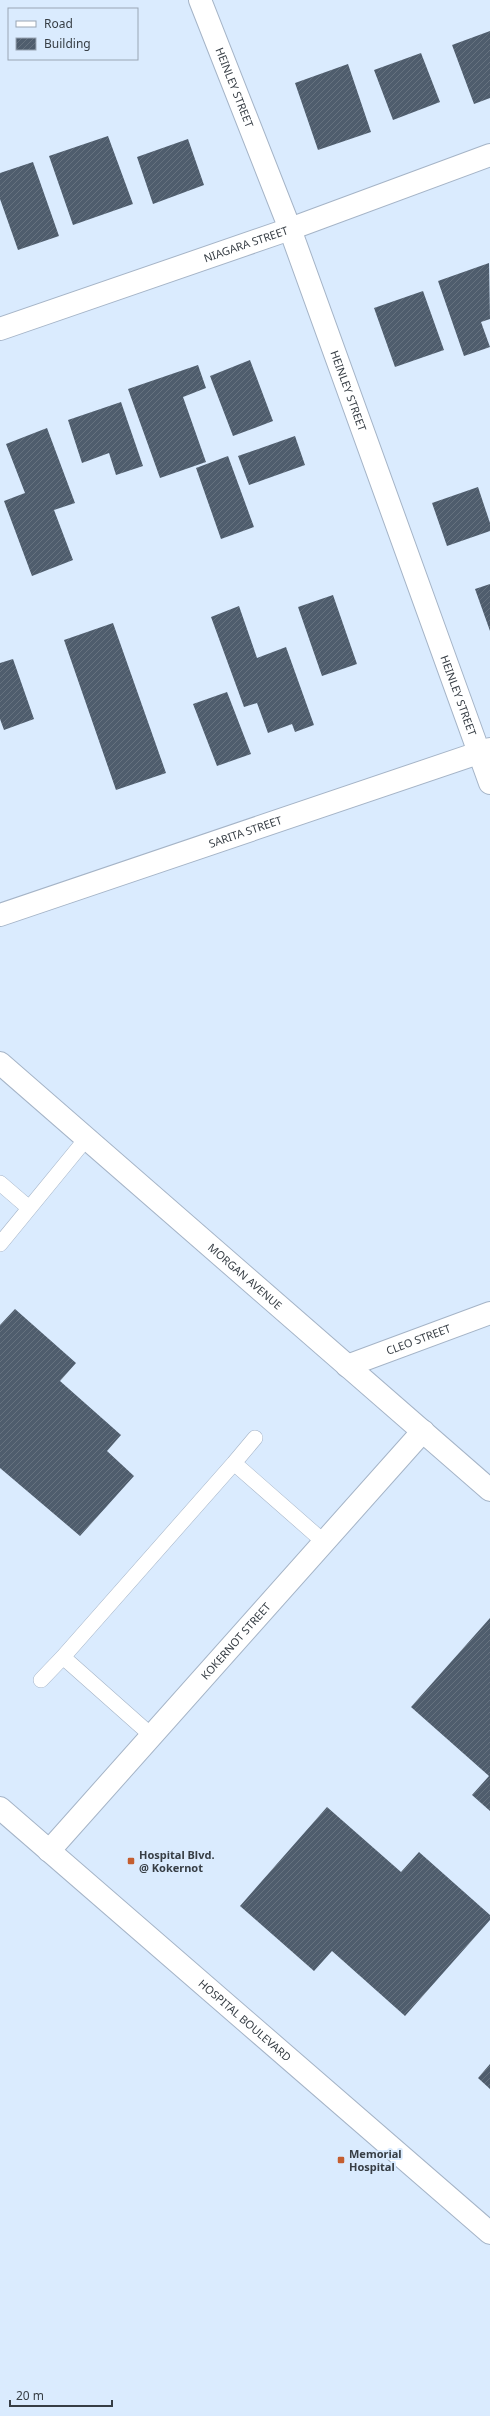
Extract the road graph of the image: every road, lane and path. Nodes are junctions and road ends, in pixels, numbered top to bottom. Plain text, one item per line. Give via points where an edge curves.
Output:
1 (200, 0) edge
2 (490, 154) edge
3 (290, 229) junction
4 (0, 329) edge
5 (485, 751) edge
6 (490, 783) edge
7 (0, 915) edge
8 (0, 1063) edge
9 (86, 1139) junction
10 (0, 1183) edge
11 (29, 1208) junction
12 (0, 1244) edge
13 (490, 1313) edge
14 (347, 1366) junction
15 (423, 1431) junction
16 (255, 1438) dead end
17 (234, 1462) junction
18 (490, 1490) edge
19 (324, 1542) junction
20 (63, 1657) junction
21 (41, 1680) dead end
22 (152, 1736) junction
23 (0, 1808) edge
24 (49, 1851) junction
25 (490, 2232) edge

1 - 3 street, HEINLEY STREET
2 - 3 street, NIAGARA STREET
3 - 4 street, NIAGARA STREET
3 - 5 street, HEINLEY STREET
5 - 6 street, HEINLEY STREET
5 - 7 street, SARITA STREET
8 - 9 street, MORGAN AVENUE
9 - 11 lane
9 - 14 street, MORGAN AVENUE
10 - 11 lane
11 - 12 lane
13 - 14 street, CLEO STREET
14 - 15 street, MORGAN AVENUE
15 - 18 street, MORGAN AVENUE
15 - 19 street, KOKERNOT STREET
16 - 17 lane
17 - 19 lane
17 - 20 lane
19 - 22 street, KOKERNOT STREET
20 - 21 lane
20 - 22 lane
22 - 24 street, KOKERNOT STREET
23 - 24 street, HOSPITAL BOULEVARD
24 - 25 street, HOSPITAL BOULEVARD

